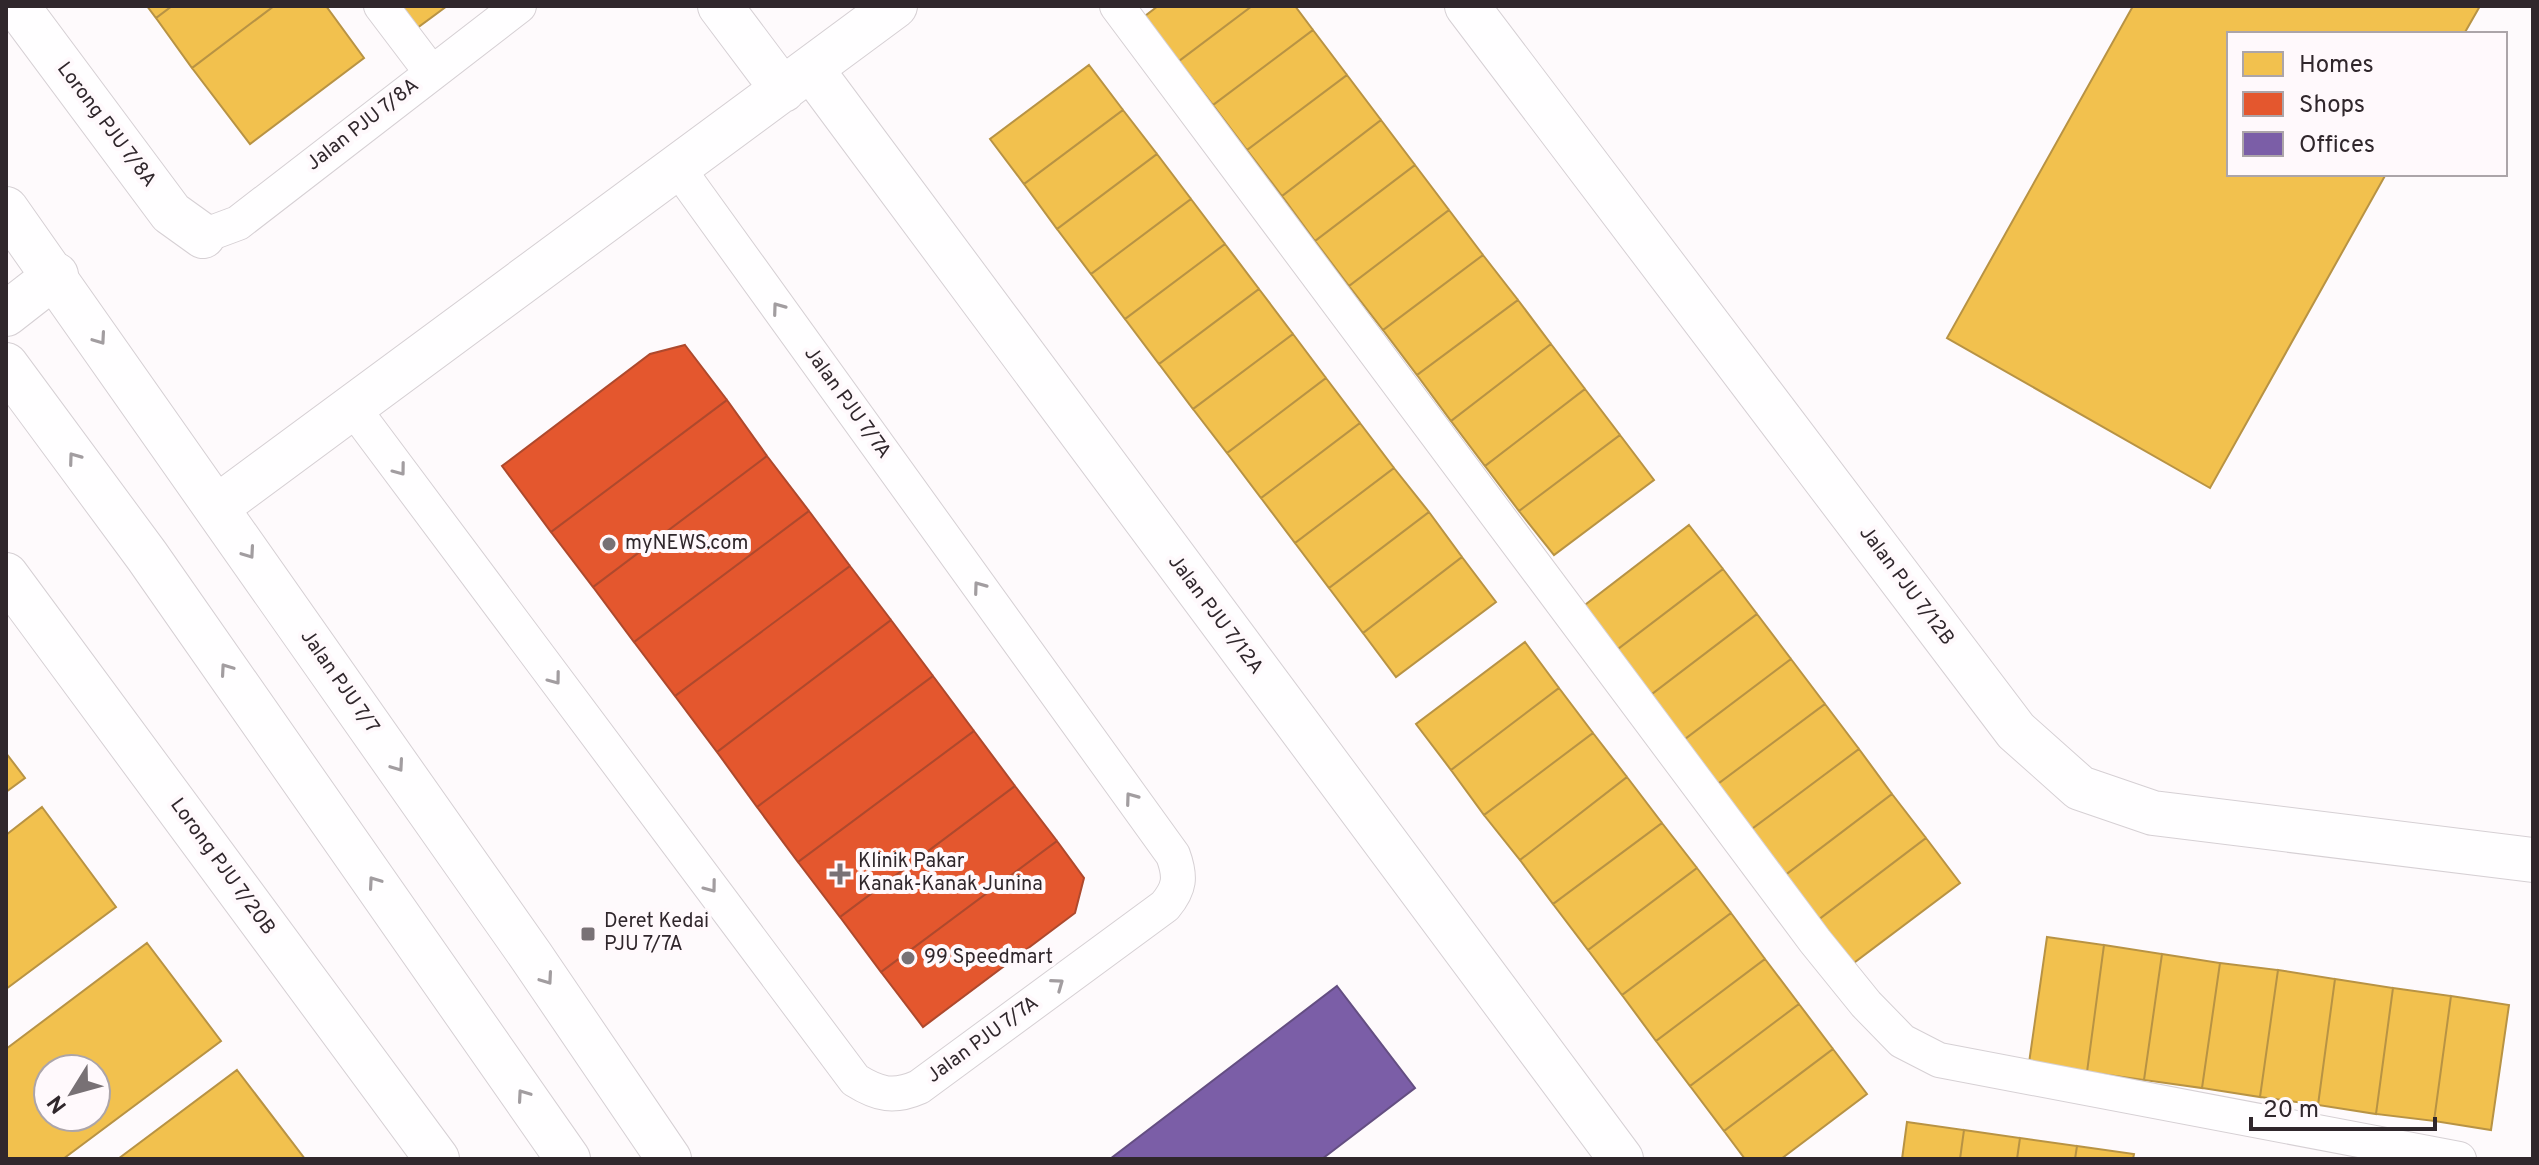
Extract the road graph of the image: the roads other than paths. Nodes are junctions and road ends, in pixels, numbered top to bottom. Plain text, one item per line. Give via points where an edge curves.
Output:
1 (17, 6) edge
2 (381, 6) edge
3 (519, 6) edge
4 (720, 6) edge
5 (895, 6) edge
6 (1117, 6) edge
7 (1467, 6) edge
8 (431, 72) junction
9 (797, 80) junction
10 (677, 167) junction
11 (6, 209) edge
12 (203, 236) joint
13 (56, 275) junction
14 (6, 314) edge
15 (6, 365) edge
16 (353, 408) junction
17 (217, 507) junction
18 (6, 575) edge
19 (2533, 860) edge
20 (437, 1159) edge
21 (568, 1159) edge
22 (669, 1159) edge
23 (1621, 1159) edge
24 (2459, 1159) edge

1 - 12 street, Lorong PJU 7/8A via 171,213
2 - 8 lane
3 - 8 lane, Jalan PJU 7/8A
4 - 9 street, Jalan PJU 7/12A
5 - 9 street
6 - 24 lane via 1815,941 1902,1041 1939,1060
7 - 19 street, Jalan PJU 7/12B via 2016,731 2080,788 2153,813
8 - 12 lane, Jalan PJU 7/8A via 238,223
9 - 10 street
9 - 23 street, Jalan PJU 7/12A
10 - 16 street
16 -> 10 lane, Jalan PJU 7/7A via 855,1080 876,1093 899,1095 919,1087 1140,924 1177,891 1180,873 1173,855
11 - 13 street, Jalan PJU 7/7
13 - 14 street
13 -> 17 street, Jalan PJU 7/7
21 -> 15 street via 147,556
16 - 17 street
17 -> 22 street, Jalan PJU 7/7
18 - 20 street, Lorong PJU 7/20B

